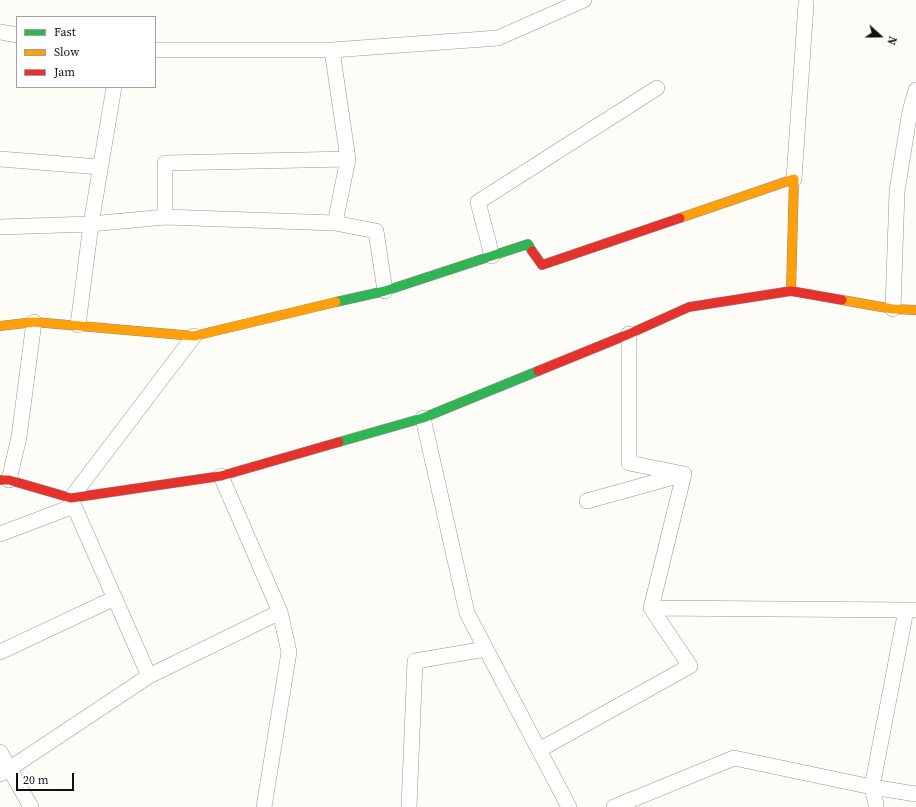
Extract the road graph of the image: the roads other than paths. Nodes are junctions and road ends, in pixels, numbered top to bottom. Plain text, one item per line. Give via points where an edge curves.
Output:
1 (584, 0) edge
2 (806, 4) dead end
3 (0, 32) edge
4 (16, 35) edge
5 (156, 50) edge
6 (332, 50) junction
7 (114, 88) edge
8 (657, 88) dead end
9 (916, 90) edge
10 (0, 159) edge
11 (348, 159) junction
12 (100, 167) junction
13 (794, 179) junction
14 (164, 217) junction
15 (335, 223) junction
16 (90, 224) junction
17 (0, 227) edge
18 (492, 256) junction
19 (385, 291) junction
20 (791, 291) junction
21 (893, 309) junction
22 (916, 310) edge
23 (34, 322) junction
24 (78, 325) junction
25 (0, 326) edge
26 (629, 334) junction
27 (194, 336) junction
28 (422, 418) junction
29 (684, 474) junction
30 (221, 476) junction
31 (5, 480) edge
32 (587, 501) dead end
33 (73, 502) junction
34 (0, 534) edge
35 (115, 598) junction
36 (651, 608) junction
37 (911, 610) edge
38 (280, 612) junction
39 (486, 649) junction
40 (0, 652) edge
41 (149, 676) junction
42 (539, 750) junction
43 (0, 752) edge
44 (5, 772) edge
45 (872, 787) junction
46 (916, 794) edge
47 (31, 807) edge
48 (264, 807) edge
49 (409, 807) edge
50 (569, 807) edge
51 (614, 807) edge
52 (876, 807) edge

1 - 6 street via 498,38
2 - 13 street
3 - 4 street
5 - 6 street
6 - 11 street
7 - 12 street
8 - 18 street via 478,202
9 - 21 street via 910,111 897,191
10 - 12 street
11 - 14 street via 165,163
11 - 15 street
12 - 16 street
13 - 18 street via 542,265 528,244
13 - 20 street
14 - 15 street
14 - 16 street
15 - 19 street via 376,231
16 - 17 street
16 - 24 street
18 - 19 street
19 - 27 street
20 - 21 street
20 - 26 street via 689,308
21 - 22 street
23 - 24 street
23 - 25 street
23 - 31 street via 20,437
24 - 27 street
26 - 28 street
26 - 29 street via 629,463
27 - 33 street
28 - 30 street
28 - 39 street via 467,613
29 - 32 street
29 - 36 street
30 - 33 street
30 - 38 street
31 - 33 street
33 - 34 street
33 - 35 street
35 - 40 street
35 - 41 street
36 - 37 street
36 - 42 street via 690,666
37 - 45 street
38 - 41 street
38 - 48 street via 289,652
39 - 42 street
39 - 49 street via 415,661
41 - 44 street
42 - 50 street
43 - 44 street
44 - 47 street
45 - 46 street
45 - 51 street via 734,758
45 - 52 street

